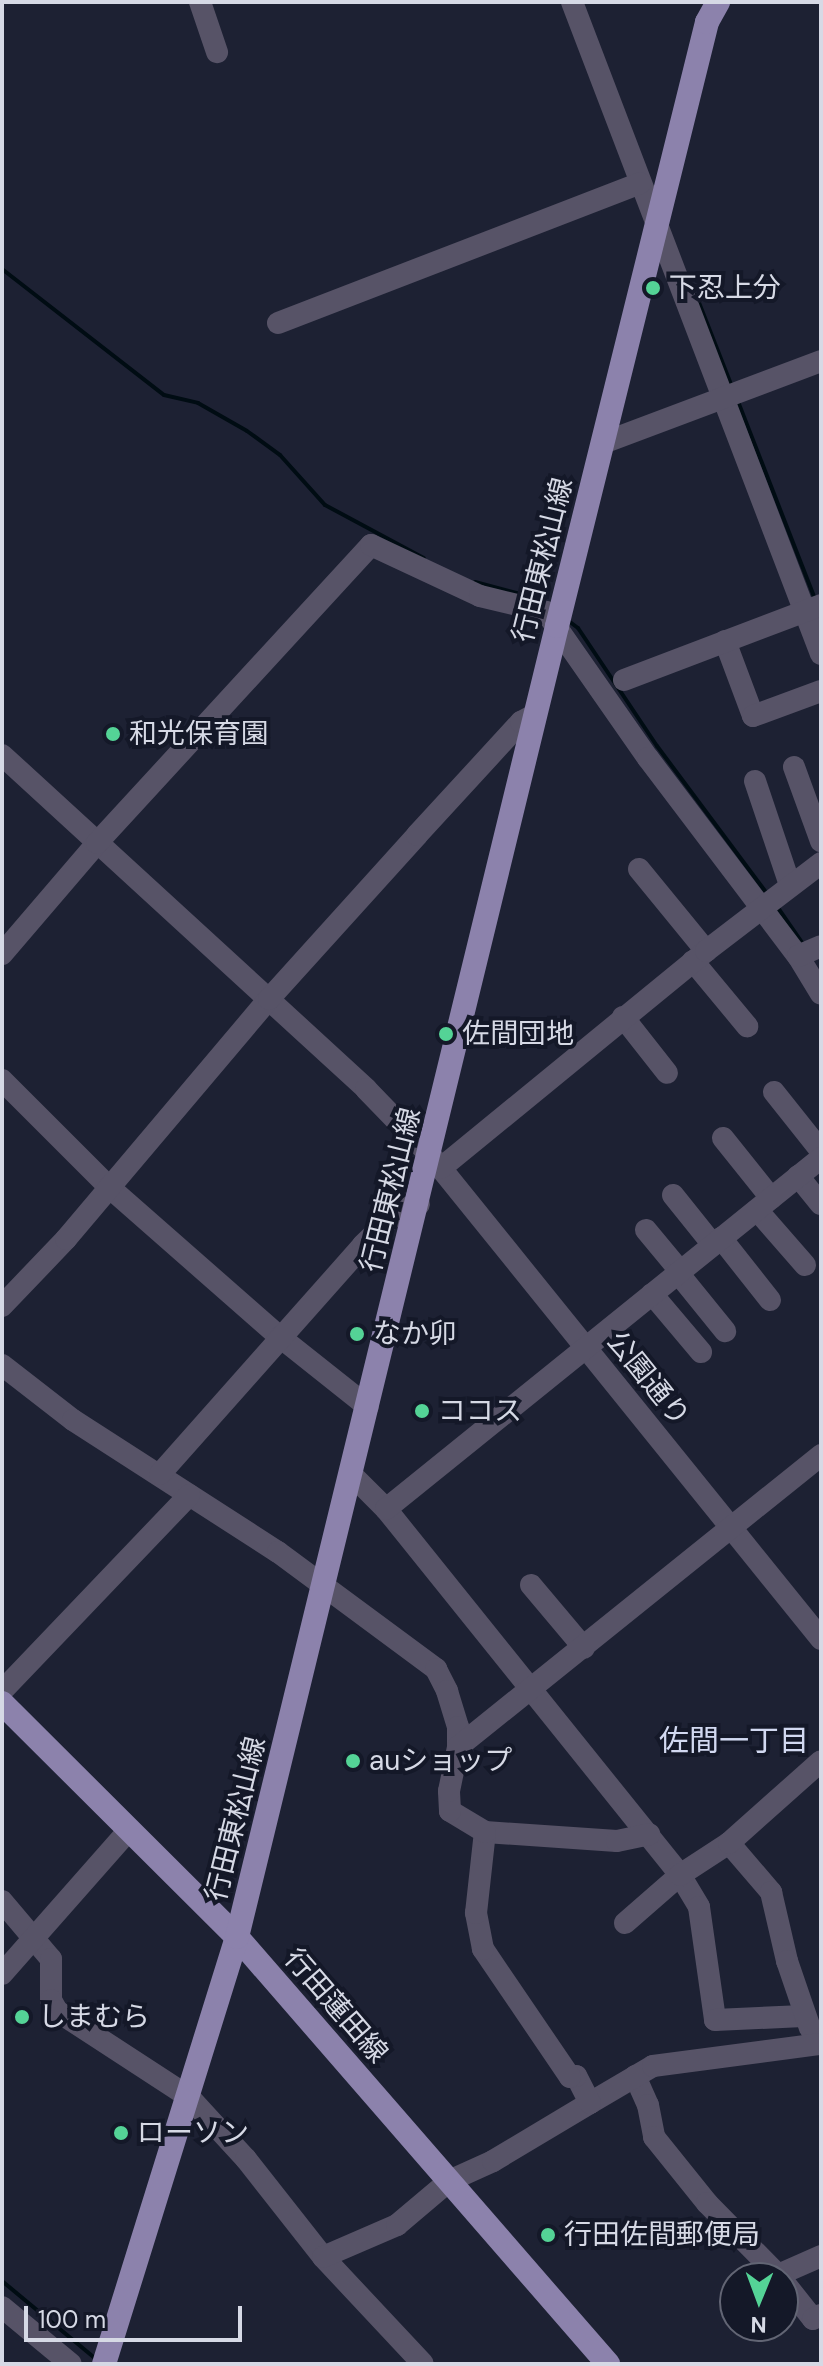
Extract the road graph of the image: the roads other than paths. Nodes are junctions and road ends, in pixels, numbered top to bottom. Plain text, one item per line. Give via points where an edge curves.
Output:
1 (200, 2) edge
2 (572, 2) edge
3 (710, 9) edge
4 (217, 52) dead end
5 (640, 183) junction
6 (658, 223) junction
7 (278, 323) dead end
8 (821, 361) edge
9 (725, 398) junction
10 (603, 443) junction
11 (811, 608) edge
12 (559, 618) junction
13 (725, 641) junction
14 (821, 654) edge
15 (624, 680) dead end
16 (821, 691) edge
17 (536, 714) junction
18 (2, 755) edge
19 (794, 767) dead end
20 (755, 781) dead end
21 (821, 841) edge
22 (97, 843) junction
23 (821, 863) edge
24 (639, 869) dead end
25 (790, 885) junction
26 (761, 906) junction
27 (821, 946) edge
28 (2, 954) edge
29 (699, 956) junction
30 (798, 956) junction
31 (821, 994) edge
32 (269, 999) junction
33 (623, 1017) junction
34 (747, 1026) dead end
35 (667, 1073) dead end
36 (2, 1080) edge
37 (774, 1092) dead end
38 (723, 1138) dead end
39 (821, 1151) edge
40 (821, 1158) edge
41 (436, 1162) junction
42 (798, 1176) junction
43 (109, 1187) junction
44 (673, 1195) dead end
45 (419, 1204) junction
46 (764, 1204) junction
47 (821, 1204) edge
48 (646, 1230) dead end
49 (717, 1241) junction
50 (805, 1265) dead end
51 (679, 1272) junction
52 (652, 1294) junction
53 (770, 1300) dead end
54 (2, 1306) edge
55 (725, 1331) dead end
56 (280, 1337) junction
57 (584, 1349) junction
58 (701, 1352) dead end
59 (2, 1365) edge
60 (368, 1407) junction
61 (821, 1455) edge
62 (160, 1474) junction
63 (351, 1474) junction
64 (189, 1495) junction
65 (386, 1509) junction
66 (730, 1529) junction
67 (531, 1585) dead end
68 (324, 1587) junction
69 (821, 1639) edge
70 (584, 1648) junction
71 (2, 1691) edge
72 (531, 1691) junction
73 (2, 1703) edge
74 (458, 1747) junction
75 (821, 1761) edge
76 (129, 1830) junction
77 (485, 1832) junction
78 (649, 1834) junction
79 (729, 1843) junction
80 (680, 1875) junction
81 (2, 1901) edge
82 (625, 1923) dead end
83 (34, 1934) junction
84 (237, 1937) junction
85 (2, 1974) edge
86 (803, 2016) junction
87 (821, 2045) edge
88 (635, 2076) junction
89 (189, 2097) junction
90 (590, 2103) junction
91 (449, 2181) junction
92 (821, 2256) edge
93 (323, 2257) junction
94 (765, 2262) edge
95 (799, 2268) edge
96 (799, 2301) edge
97 (2, 2307) edge
98 (821, 2315) edge
99 (419, 2361) edge
100 (71, 2364) edge
101 (104, 2364) edge
102 (608, 2364) edge

1 - 4 street
2 - 5 street
3 - 6 main road, 行田東松山線
5 - 6 street
5 - 7 street
6 - 9 street
6 - 10 main road, 行田東松山線
8 - 9 street
9 - 10 street
9 - 11 street
10 - 12 main road, 行田東松山線
11 - 13 street
11 - 14 street
12 - 17 main road, 行田東松山線
12 - 22 street via 480,596 371,545
12 - 26 street via 648,758
13 - 15 street
13 - 16 street via 753,716
17 - 32 street via 521,722
17 - 41 main road, 行田東松山線
18 - 22 street, 公園通り
19 - 21 street
20 - 25 street
22 - 28 street
22 - 32 street, 公園通り
23 - 25 street
24 - 29 street
25 - 26 street
26 - 29 street
26 - 30 street
27 - 30 street
29 - 33 street
29 - 34 street
30 - 31 street
32 - 41 street, 公園通り
32 - 43 street
33 - 35 street
33 - 41 street
36 - 43 street
37 - 39 street
38 - 46 street
40 - 42 street
41 - 45 main road, 行田東松山線
41 - 57 street, 公園通り
42 - 46 street
42 - 47 street
43 - 54 street
43 - 56 street
44 - 49 street
45 - 56 street via 398,1211 380,1228
45 - 60 main road, 行田東松山線
46 - 49 street
46 - 50 street
48 - 51 street
49 - 51 street
49 - 53 street
51 - 52 street
51 - 55 street
52 - 57 street
52 - 58 street
56 - 60 street
56 - 62 street
57 - 65 street
57 - 66 street, 公園通り
59 - 62 street via 73,1420
60 - 63 main road, 行田東松山線
61 - 66 street
62 - 64 street
63 - 65 street
63 - 68 main road, 行田東松山線
64 - 68 street
64 - 71 street
65 - 72 street
66 - 69 street, 公園通り
66 - 70 street
67 - 70 street
68 - 74 street via 436,1669 454,1715
68 - 84 main road, 行田東松山線
70 - 72 street
72 - 74 street
72 - 78 street
73 - 76 main road, 行田蓮田線
74 - 77 street via 450,1811
75 - 79 street
76 - 83 street
76 - 84 main road, 行田蓮田線
77 - 78 street via 617,1841
77 - 90 street via 476,1913 483,1949
78 - 80 street
79 - 80 street
79 - 86 street via 771,1892
80 - 82 street
80 - 86 street via 699,1907 715,2020
81 - 83 street
83 - 85 street
83 - 89 street via 51,1959 51,2000 57,2011
84 - 89 main road, 行田東松山線
84 - 91 main road, 行田蓮田線
86 - 87 street
87 - 88 street via 653,2066
88 - 90 street
88 - 94 street via 654,2137 707,2203
89 - 93 street
89 - 101 main road, 行田東松山線
90 - 91 street
91 - 93 street via 397,2225
91 - 102 main road, 行田蓮田線
92 - 95 street
93 - 99 street
96 - 98 street via 813,2319
97 - 100 street

